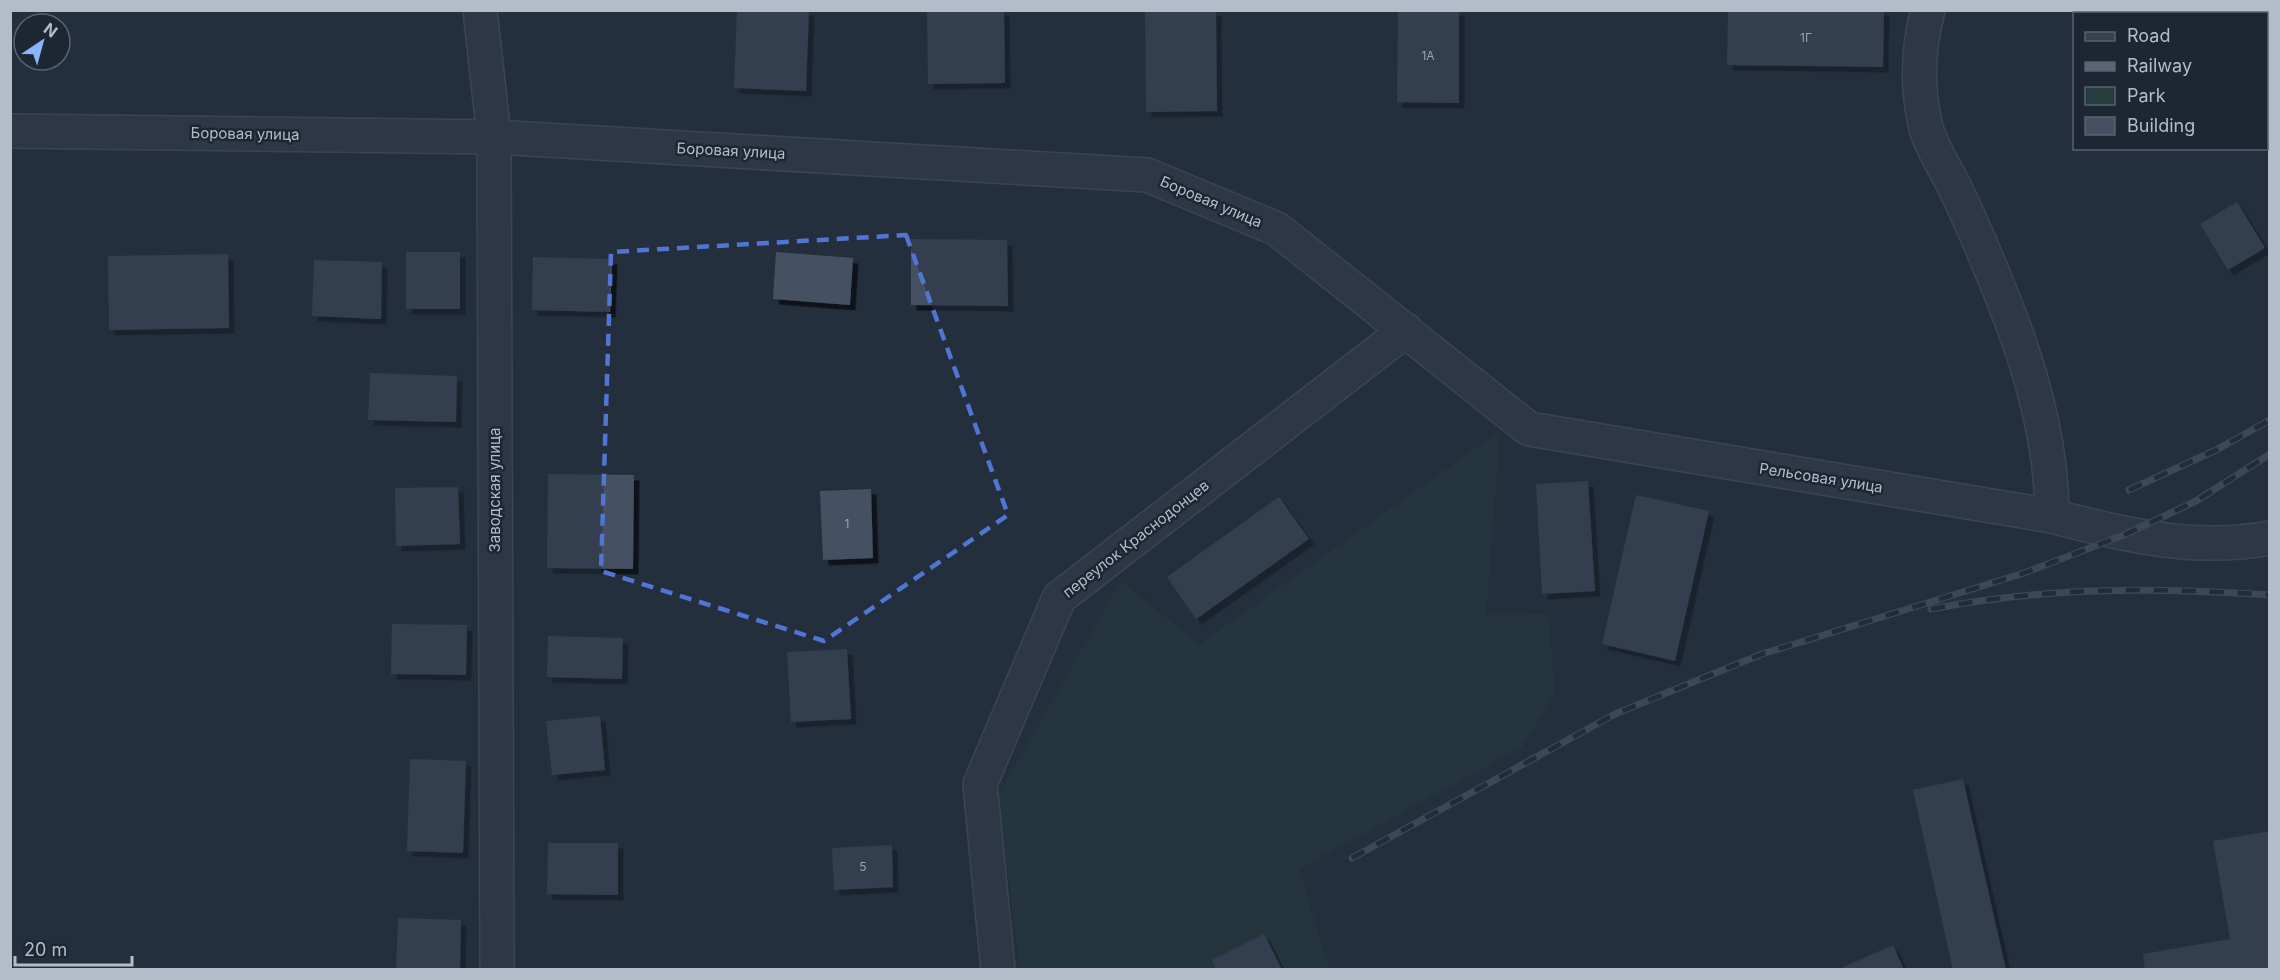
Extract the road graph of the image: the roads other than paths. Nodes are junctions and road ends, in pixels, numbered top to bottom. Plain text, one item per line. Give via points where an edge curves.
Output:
1 (480, 10) edge
2 (1921, 17) edge
3 (10, 131) edge
4 (494, 137) junction
5 (1406, 330) junction
6 (2052, 516) junction
7 (2269, 543) edge
8 (497, 969) edge
9 (998, 969) edge

1 - 4 street, Заводская улица
2 - 6 street via 1920,72 1926,127 2003,299 2025,358 2047,450
3 - 4 street, Боровая улица
4 - 5 street, Боровая улица via 1147,175 1277,229
4 - 8 street, Заводская улица
5 - 6 street, Рельсовая улица via 1529,429
5 - 9 street, переулок Краснодонцев via 1059,598 980,784
6 - 7 street, Рельсовая улица via 2124,535 2176,543

